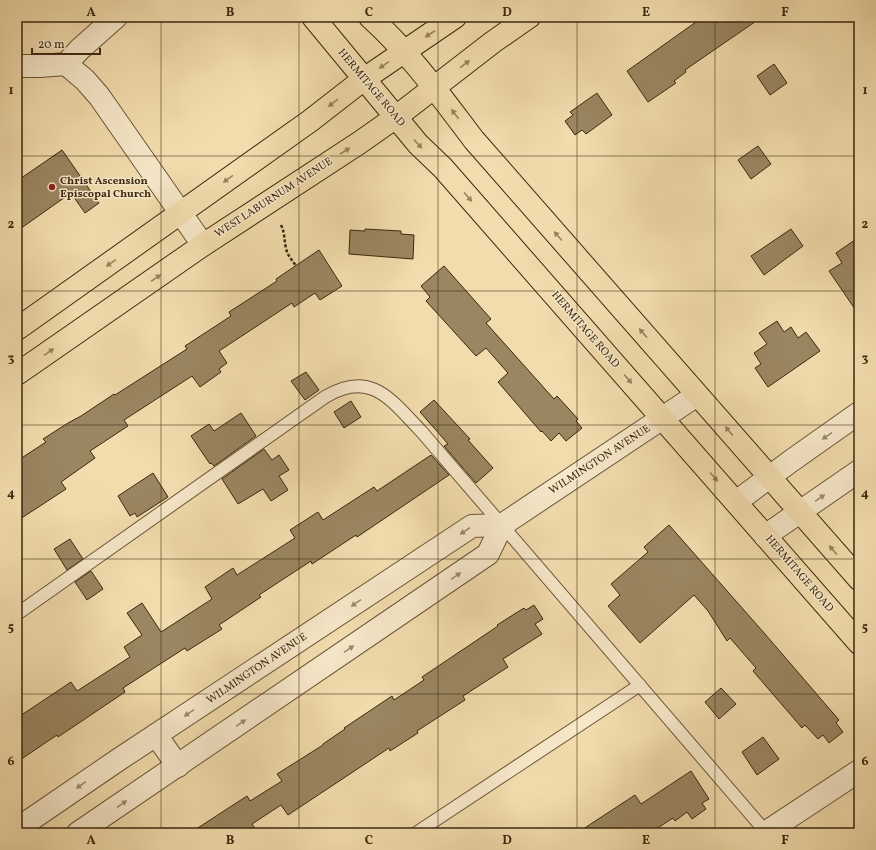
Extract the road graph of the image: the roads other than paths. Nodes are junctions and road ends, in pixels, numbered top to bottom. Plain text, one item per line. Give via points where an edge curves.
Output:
1 (116, 17) edge
2 (313, 17) edge
3 (370, 17) edge
4 (455, 17) edge
5 (529, 17) edge
6 (404, 51) junction
7 (66, 64) junction
8 (17, 66) edge
9 (364, 79) junction
10 (434, 88) junction
11 (396, 117) junction
12 (181, 213) junction
13 (203, 245) junction
14 (17, 329) edge
15 (17, 374) edge
16 (697, 395) junction
17 (859, 413) edge
18 (663, 419) junction
19 (859, 471) edge
20 (769, 477) junction
21 (736, 502) junction
22 (800, 512) junction
23 (502, 525) junction
24 (765, 536) junction
25 (859, 579) edge
26 (17, 614) edge
27 (859, 643) edge
28 (640, 686) junction
29 (156, 736) junction
30 (178, 766) junction
31 (859, 771) edge
32 (17, 829) edge
33 (78, 833) edge
34 (416, 833) edge
35 (766, 833) edge

1 - 7 street
2 - 9 main road, HERMITAGE ROAD
3 - 6 main road
4 -> 6 main road
10 -> 5 main road, WEST LABURNUM AVENUE
6 -> 9 main road
6 - 10 main road
7 - 8 street
7 - 12 street via 99,96
9 - 11 main road, HERMITAGE ROAD
9 -> 12 main road
10 - 11 main road, WEST LABURNUM AVENUE
16 -> 10 main road via 474,140
13 -> 11 main road, WEST LABURNUM AVENUE
11 -> 18 main road, HERMITAGE ROAD
12 - 13 street
12 -> 14 main road
15 -> 13 main road, WEST LABURNUM AVENUE
16 - 18 street, WILMINGTON AVENUE
20 -> 16 main road
17 -> 20 street
18 -> 21 main road, HERMITAGE ROAD
18 - 23 street, WILMINGTON AVENUE
22 -> 19 street
20 - 21 street
20 - 22 main road
21 - 24 main road, HERMITAGE ROAD
22 - 24 street
25 -> 22 main road
23 - 26 lane via 391,400 377,390 363,385 349,386 325,397
23 - 28 lane
23 -> 29 street, WILMINGTON AVENUE via 472,526
30 -> 23 street via 488,554
24 - 27 main road, HERMITAGE ROAD
28 - 34 lane
28 - 35 lane
29 - 30 street
29 -> 32 street, WILMINGTON AVENUE
33 -> 30 street
31 - 35 street

